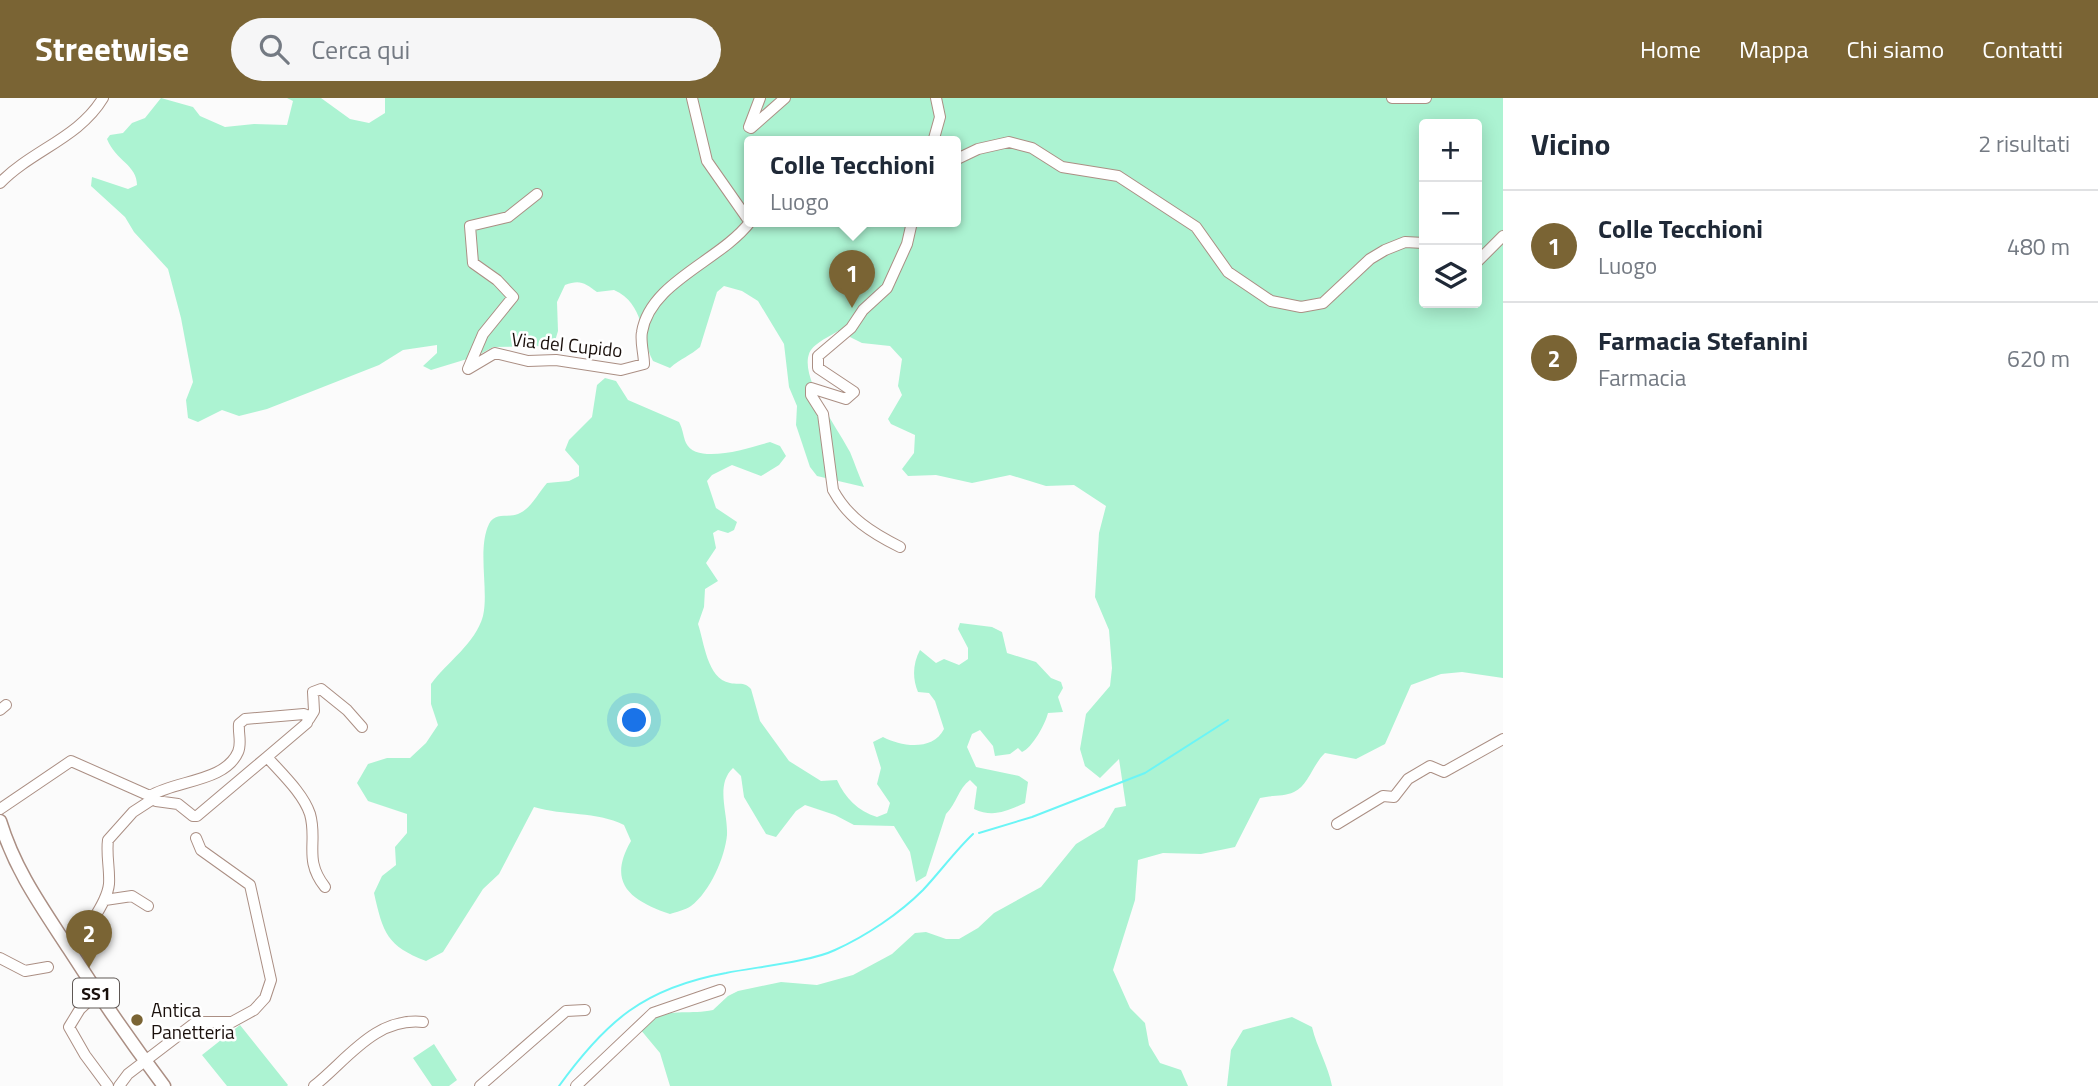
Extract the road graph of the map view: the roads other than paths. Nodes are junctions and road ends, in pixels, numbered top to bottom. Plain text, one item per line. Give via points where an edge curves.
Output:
1 (103, 98) edge
2 (692, 98) edge
3 (760, 98) edge
4 (785, 98) edge
5 (936, 98) edge
6 (1392, 98) edge
7 (1426, 98) edge
8 (935, 136) edge
9 (961, 157) edge
10 (0, 183) edge
11 (537, 194) dead end
12 (744, 215) edge
13 (745, 227) edge
14 (911, 227) edge
15 (1503, 236) edge
16 (1419, 243) edge
17 (1482, 257) edge
18 (900, 547) dead end
19 (309, 719) junction
20 (362, 727) dead end
21 (1503, 739) edge
22 (268, 757) junction
23 (151, 797) junction
24 (0, 808) edge
25 (0, 821) edge
26 (1337, 824) dead end
27 (196, 838) dead end
28 (325, 887) dead end
29 (105, 900) junction
30 (148, 906) dead end
31 (69, 949) junction
32 (0, 958) edge
33 (48, 967) dead end
34 (720, 990) dead end
35 (96, 994) junction
36 (585, 1010) dead end
37 (423, 1022) dead end
38 (146, 1062) junction
39 (108, 1086) edge
40 (119, 1086) edge
41 (164, 1086) edge
42 (314, 1086) edge
43 (480, 1086) edge
44 (576, 1086) edge

1 - 10 street via 85,123 34,154
2 - 12 street, Via del Cupido via 707,161
3 - 4 street via 751,128
5 - 8 street via 940,117
6 - 7 street
9 - 16 street via 1009,142 1032,148 1062,167 1118,176 1196,228 1228,272 1271,301 1301,307 1323,303 1385,250 1405,242
11 - 13 street, Via del Cupido via 508,217 470,226 473,263 513,297 483,334 468,369 495,353 528,361 556,360 621,370 644,364 642,332 656,298 734,241
14 - 18 street via 887,288 818,356 818,368 854,392 846,398 811,388 823,414 838,500 849,515
15 - 17 street
19 - 20 street via 314,713 313,692 318,689 333,697
19 - 22 street
19 - 23 street via 295,713 245,719 239,724 240,745 232,762 209,777 172,784
21 - 26 street via 1444,772 1430,766 1408,779 1394,797 1383,796
22 - 23 street via 197,816
22 - 28 street via 307,808 312,825 311,858
23 - 24 street via 71,761
23 - 29 street via 108,840
25 - 31 main road, SS1 via 15,865
27 - 38 street via 201,850 250,885 270,987 244,1017 232,1022 196,1022
29 - 30 street via 127,896
29 - 31 street
31 - 35 main road, SS1
32 - 33 street via 25,971
34 - 44 street via 653,1013
35 - 38 main road, SS1
35 - 39 street via 69,1027
36 - 43 street via 566,1011
37 - 42 street via 402,1023 363,1041
38 - 40 street
38 - 41 main road, SS1

